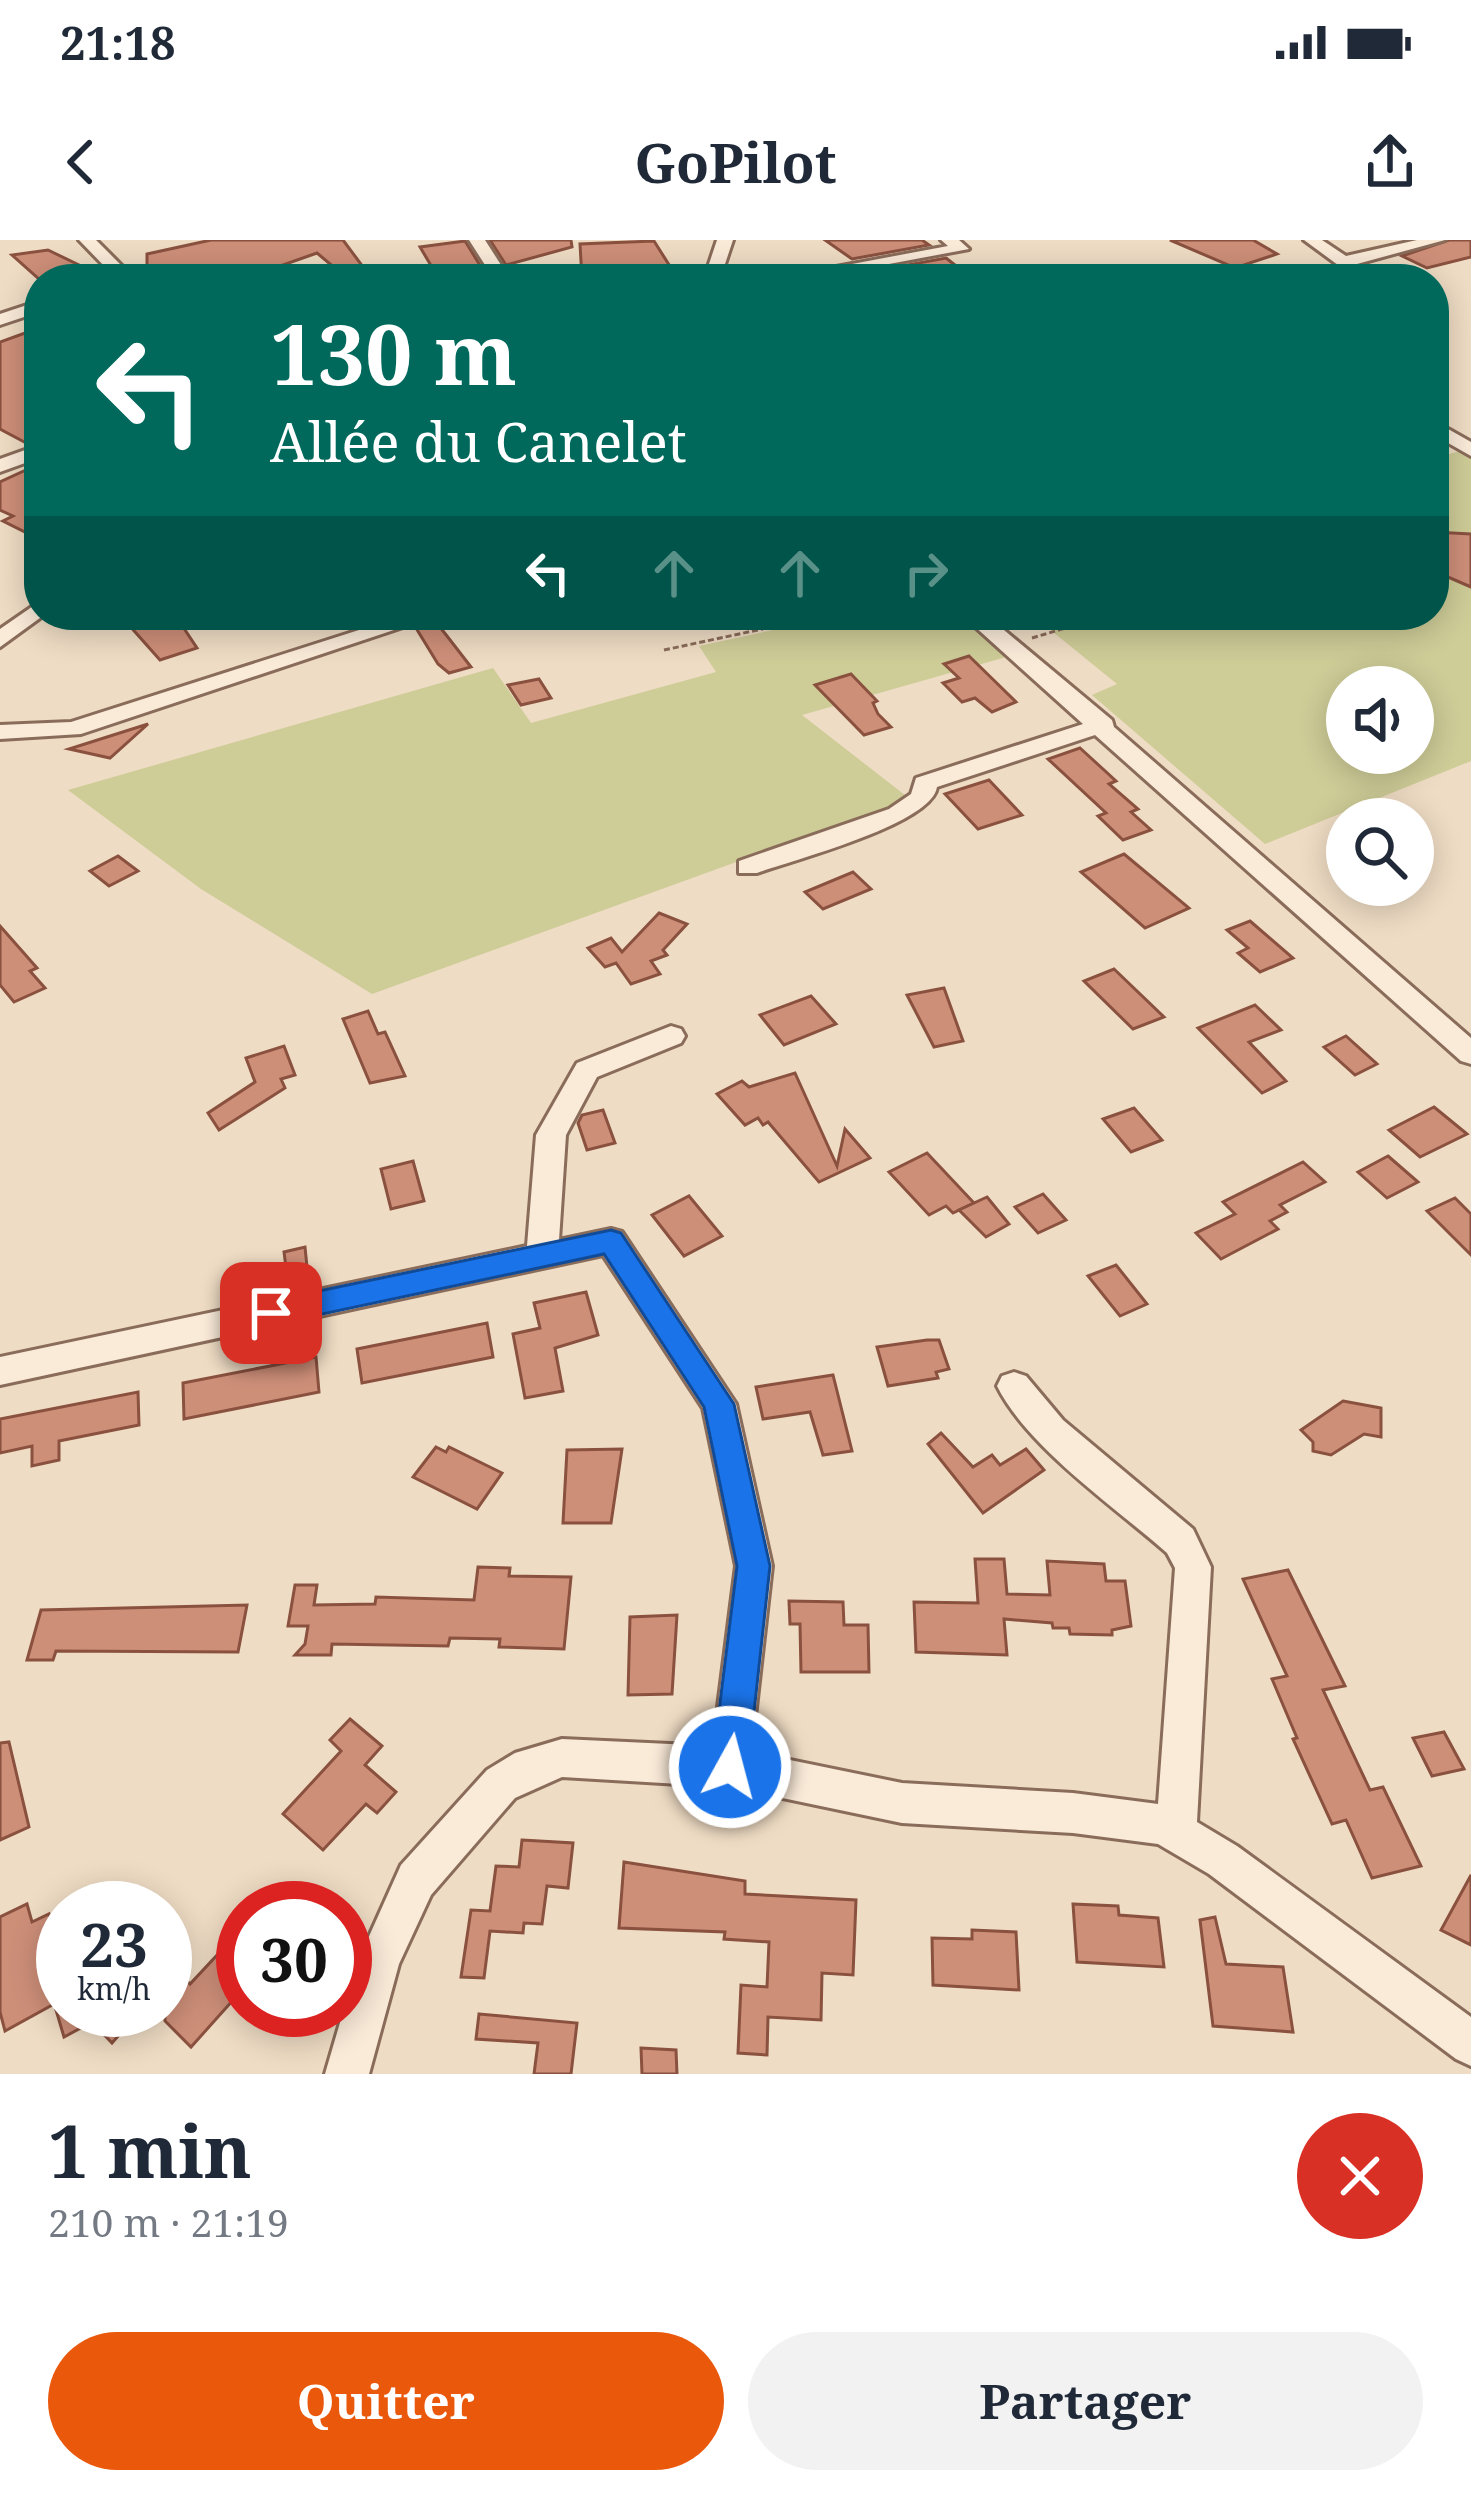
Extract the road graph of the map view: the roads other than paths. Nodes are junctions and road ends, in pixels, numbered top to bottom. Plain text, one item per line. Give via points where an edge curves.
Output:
1 (949, 240) edge
2 (1312, 240) edge
3 (1437, 240) edge
4 (1343, 262) junction
5 (871, 264) edge
6 (1346, 264) edge
7 (24, 620) edge
8 (381, 630) edge
9 (990, 630) edge
10 (0, 640) edge
11 (1104, 725) junction
12 (0, 732) edge
13 (748, 868) dead end
14 (670, 1036) dead end
15 (1471, 1054) edge
16 (542, 1255) junction
17 (0, 1371) edge
18 (1014, 1386) dead end
19 (730, 1767) junction
20 (1176, 1830) junction
21 (1471, 2044) edge
22 (347, 2074) edge

1 - 5 street via 962,249
2 - 4 street
3 - 4 street
4 - 6 street
7 - 10 street
8 - 12 street via 73,729
9 - 11 street
11 - 13 street via 926,783 923,797 898,814
11 - 15 street
14 - 16 street via 587,1070 551,1135
16 - 17 street
16 - 19 street via 611,1241 719,1404 754,1566
18 - 20 street via 1051,1430 1180,1541 1192,1568
19 - 20 street via 902,1803 1107,1816
19 - 22 street via 562,1758 501,1784 399,1907
20 - 21 street

